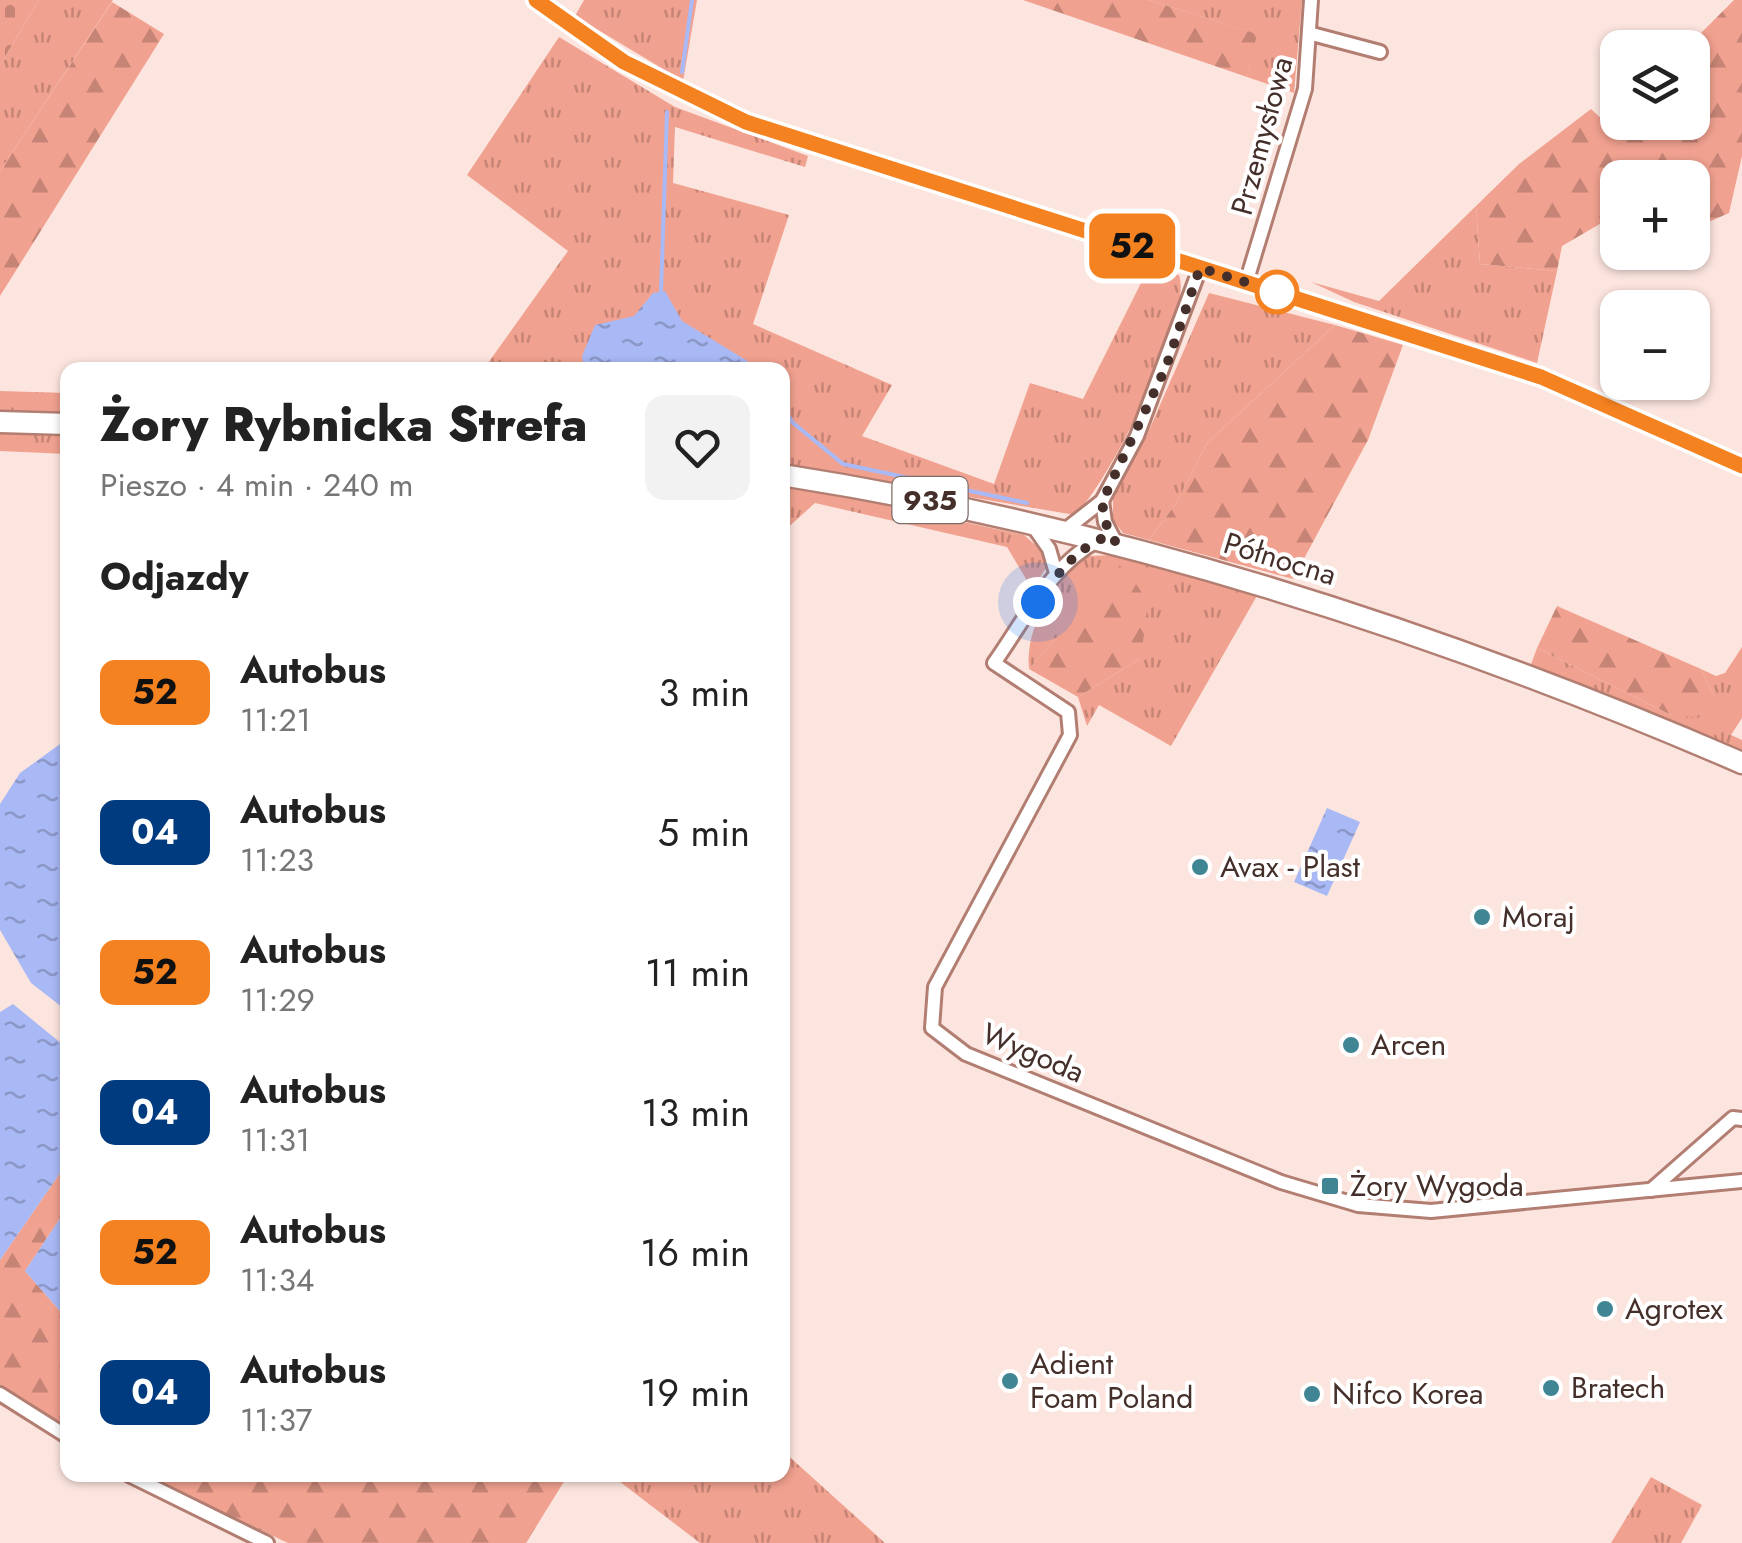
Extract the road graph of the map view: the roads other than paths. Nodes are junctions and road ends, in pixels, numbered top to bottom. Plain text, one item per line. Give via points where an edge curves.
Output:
1 (536, 0) edge
2 (1311, 0) edge
3 (1312, 34) junction
4 (1380, 52) dead end
5 (1200, 268) junction
6 (1246, 282) junction
7 (0, 422) edge
8 (60, 424) edge
9 (1742, 466) edge
10 (790, 476) edge
11 (1102, 502) junction
12 (1030, 522) junction
13 (1065, 530) junction
14 (1109, 541) junction
15 (1056, 574) junction
16 (1742, 763) edge
17 (1742, 1119) edge
18 (1742, 1181) edge
19 (1649, 1191) junction
20 (0, 1394) edge
21 (60, 1432) edge
22 (143, 1482) edge
23 (267, 1543) edge

1 - 5 street via 624,62 746,122
2 - 3 street, Przemysłowa
3 - 4 street
3 - 6 street, Przemysłowa via 1293,138
5 - 6 street
5 - 11 street via 1159,384
6 - 9 street via 1541,377
7 - 8 main road
10 - 12 main road, Północna / 935
11 - 13 street
11 - 14 street
12 - 13 main road, Północna / 935
12 - 15 street
13 - 14 main road, Północna / 935
14 - 15 street, Wygoda via 1073,556
14 - 16 main road, Północna / 935 via 1404,630
15 - 19 street, Wygoda via 994,663 1068,712 1070,735 935,987 932,1028 966,1054 1281,1182 1358,1204 1432,1211
17 - 19 street via 1733,1118
18 - 19 street, Wygoda
20 - 21 street
22 - 23 street

